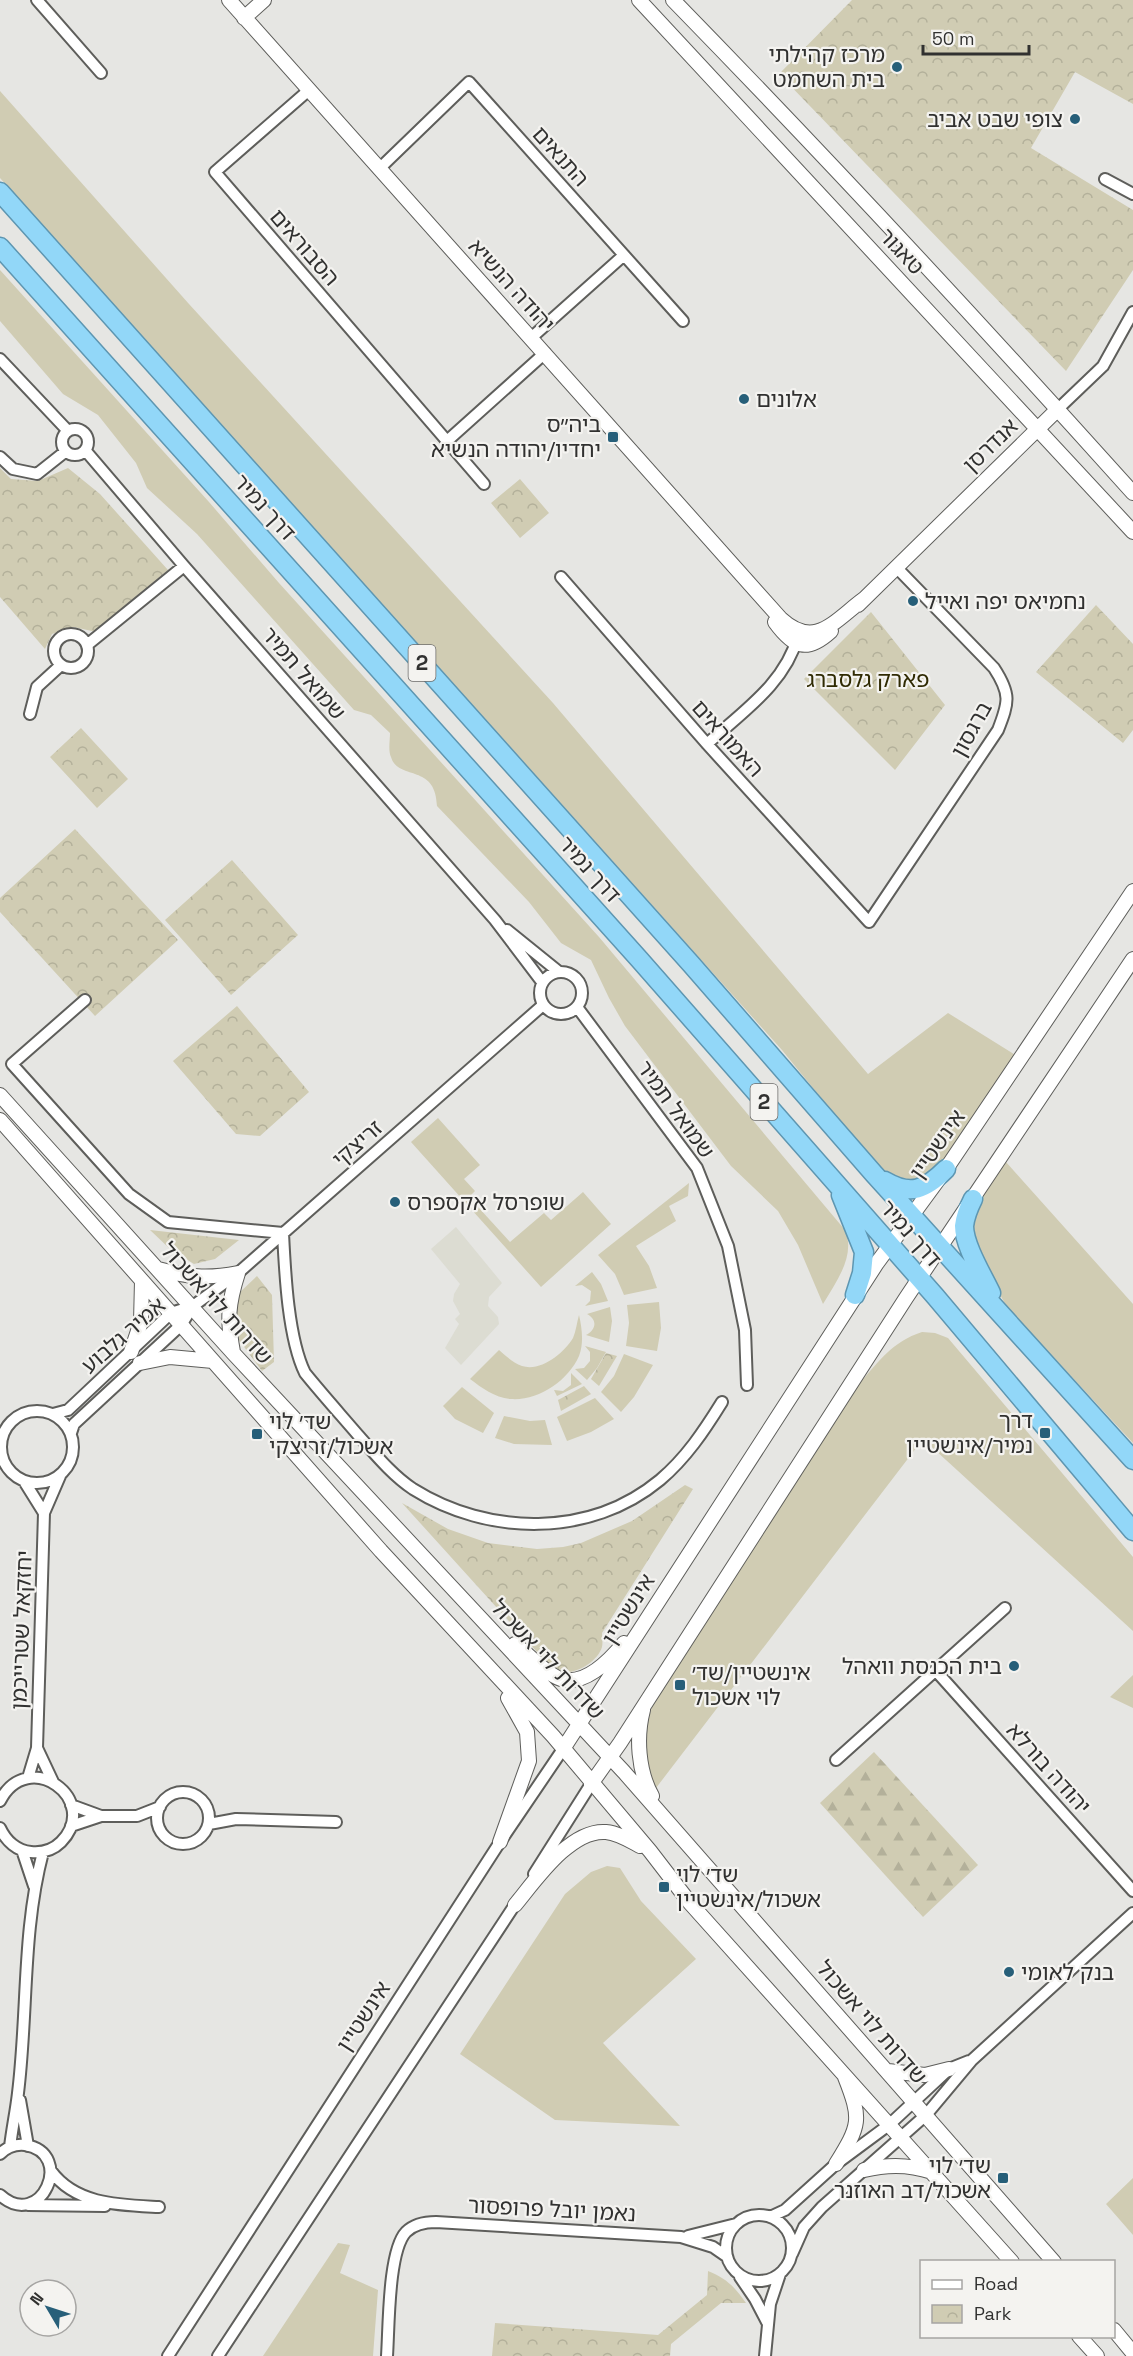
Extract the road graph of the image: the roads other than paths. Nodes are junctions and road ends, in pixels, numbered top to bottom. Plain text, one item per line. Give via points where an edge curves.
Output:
1 (37, 0) edge
2 (229, 0) edge
3 (264, 0) edge
4 (639, 0) edge
5 (673, 0) edge
6 (244, 18) junction
7 (101, 73) dead end
8 (309, 90) junction
9 (379, 169) junction
10 (1105, 179) dead end
11 (0, 192) edge
12 (1133, 194) edge
13 (0, 248) edge
14 (624, 255) junction
15 (1133, 312) edge
16 (683, 321) dead end
17 (531, 338) junction
18 (545, 353) junction
19 (0, 359) edge
20 (1058, 409) junction
21 (1038, 427) junction
22 (68, 431) junction
23 (447, 441) junction
24 (85, 450) junction
25 (66, 451) junction
26 (0, 457) edge
27 (484, 483) dead end
28 (1133, 493) edge
29 (1133, 532) edge
30 (184, 566) junction
31 (896, 567) junction
32 (561, 577) dead end
33 (797, 638) junction
34 (87, 645) junction
35 (61, 665) junction
36 (30, 714) dead end
37 (707, 744) junction
38 (1133, 891) edge
39 (495, 920) junction
40 (868, 922) joint
41 (1133, 959) edge
42 (559, 972) junction
43 (542, 982) junction
44 (85, 999) dead end
45 (543, 1005) junction
46 (577, 1007) junction
47 (0, 1095) edge
48 (0, 1120) edge
49 (946, 1169) junction
50 (874, 1174) junction
51 (839, 1187) junction
52 (973, 1198) junction
53 (912, 1216) junction
54 (283, 1233) junction
55 (889, 1245) junction
56 (941, 1246) junction
57 (158, 1269) junction
58 (238, 1273) junction
59 (920, 1278) junction
60 (142, 1281) junction
61 (855, 1295) junction
62 (193, 1306) junction
63 (171, 1314) junction
64 (1001, 1314) junction
65 (181, 1325) junction
66 (131, 1352) junction
67 (234, 1354) junction
68 (213, 1361) junction
69 (140, 1363) junction
70 (747, 1385) dead end
71 (722, 1402) dead end
72 (53, 1414) junction
73 (12, 1420) junction
74 (0, 1421) edge
75 (71, 1433) junction
76 (0, 1445) edge
77 (1133, 1460) edge
78 (60, 1476) junction
79 (24, 1481) junction
80 (44, 1514) junction
81 (1133, 1531) edge
82 (1005, 1608) dead end
83 (477, 1613) junction
84 (649, 1615) junction
85 (489, 1669) junction
86 (936, 1671) junction
87 (646, 1701) junction
88 (580, 1724) junction
89 (37, 1748) junction
90 (563, 1749) junction
91 (610, 1757) junction
92 (836, 1760) dead end
93 (28, 1778) junction
94 (53, 1782) junction
95 (591, 1784) junction
96 (0, 1801) edge
97 (71, 1805) junction
98 (160, 1807) junction
99 (209, 1810) junction
100 (101, 1816) junction
101 (137, 1816) junction
102 (236, 1819) junction
103 (665, 1819) junction
104 (336, 1822) dead end
105 (209, 1824) junction
106 (71, 1826) junction
107 (159, 1827) junction
108 (0, 1828) edge
109 (500, 1842) junction
110 (22, 1850) junction
111 (650, 1851) junction
112 (43, 1852) junction
113 (34, 1886) junction
114 (1133, 1891) edge
115 (515, 1905) junction
116 (1133, 1913) edge
117 (972, 2060) junction
118 (949, 2069) junction
119 (842, 2070) junction
120 (888, 2070) junction
121 (18, 2093) junction
122 (914, 2101) junction
123 (926, 2115) junction
124 (890, 2124) junction
125 (902, 2137) junction
126 (28, 2146) junction
127 (3, 2150) edge
128 (836, 2164) junction
129 (864, 2170) junction
130 (51, 2171) junction
131 (932, 2172) junction
132 (0, 2195) edge
133 (21, 2204) junction
134 (121, 2205) junction
135 (159, 2207) dead end
136 (770, 2217) junction
137 (736, 2224) junction
138 (681, 2237) junction
139 (792, 2254) junction
140 (726, 2256) junction
141 (1010, 2260) edge
142 (1051, 2260) edge
143 (738, 2274) junction
144 (780, 2274) junction
145 (767, 2323) junction
146 (1115, 2332) edge
147 (1080, 2338) edge
148 (1133, 2353) edge
149 (168, 2356) edge
150 (218, 2356) edge
151 (387, 2356) edge
152 (765, 2356) edge
153 (1096, 2356) edge

1 - 7 street
2 - 6 street, יהודה הנשיא
3 - 6 street
4 - 21 street, טאגור
5 - 20 street, טאגור
6 - 8 street, יהודה הנשיא
8 - 9 street, יהודה הנשיא
8 - 23 street, הסבוראים via 215,172
9 - 14 street, התנאים via 470,82
9 - 17 street, יהודה הנשיא
10 - 12 street
11 - 50 highway, דרך נמיר / 2
13 - 51 highway, דרך נמיר / 2
14 - 16 street, התנאים
14 - 17 street
15 - 20 street, אנדרסן via 1103,366
17 - 18 street, יהודה הנשיא
18 - 23 street
18 - 33 street, יהודה הנשיא via 718,546 791,640
19 - 22 street
20 - 21 street, אנדרסן
20 - 28 street, טאגור
21 - 29 street, טאגור
21 - 31 street, אנדרסן
22 - 24 street via 77,429 85,434
22 - 25 street via 62,440
23 - 27 street, הסבוראים
24 - 25 street via 74,455
24 - 30 street, שמואל תמיר
25 - 26 street via 37,474 13,470
30 - 34 street
30 - 39 street, שמואל תמיר
31 - 33 street, אנדרסן via 818,643 807,646
31 - 40 street, ברגסון via 987,661 1005,685 1008,704 998,730
32 - 37 street, האמוראים
33 - 37 street via 777,680
34 - 35 street via 87,656 81,664 71,668
34 - 35 street via 80,637 63,636 54,650
35 - 36 street via 37,687
37 - 40 street, האמוראים
38 - 49 street, אינשטיין
39 - 42 street, שמואל תמיר
39 - 43 street, שמואל תמיר
41 - 52 street
42 - 43 street
42 - 46 street via 578,980 583,993
43 - 45 street
44 - 54 street, שדרות לוי אשכול via 12,1064 129,1194 168,1222
45 - 46 street via 560,1014
45 - 54 street, זריצקי
46 - 70 street, שמואל תמיר via 697,1168 728,1246 745,1330
47 - 57 street, שדרות לוי אשכול
48 - 60 street, שדרות לוי אשכול
49 - 50 highway via 916,1190 898,1188
49 - 53 street, אינשטיין
50 - 53 highway, דרך נמיר / 2
51 - 55 highway, דרך נמיר / 2
51 - 61 highway via 864,1252
52 - 56 street
52 - 64 highway via 964,1229
53 - 55 street, אינשטיין
53 - 56 highway, דרך נמיר / 2
54 - 58 street, זריצקי
54 - 71 street, שדרות לוי אשכול via 297,1358 305,1373 394,1474 454,1509 532,1526 579,1520 625,1504 660,1480 693,1447
55 - 59 highway, דרך נמיר / 2
55 - 61 street, אינשטיין
56 - 59 street
56 - 64 highway, דרך נמיר / 2
57 - 58 street via 212,1278
57 - 62 street, שדרות לוי אשכול
58 - 62 street, זריצקי
58 - 67 street via 230,1298 228,1324
59 - 81 highway, דרך נמיר / 2
59 - 87 street
60 - 63 street, שדרות לוי אשכול
60 - 66 street via 141,1322
61 - 84 street, אינשטיין
62 - 63 street, אמיר גלבוע
62 - 65 street, אמיר גלבוע
62 - 67 street, שדרות לוי אשכול
63 - 65 street, שדרות לוי אשכול
63 - 66 street, אמיר גלבוע
64 - 77 highway, דרך נמיר / 2
65 - 68 street, שדרות לוי אשכול
65 - 69 street, אמיר גלבוע
66 - 72 street, אמיר גלבוע via 68,1410
67 - 83 street, שדרות לוי אשכול
68 - 69 street via 170,1357
68 - 85 street, שדרות לוי אשכול
69 - 75 street, אמיר גלבוע via 74,1424
72 - 73 street via 27,1412
72 - 75 street
73 - 74 street
73 - 76 street
75 - 78 street via 73,1456
76 - 79 street via 8,1468
78 - 79 street via 46,1483
78 - 80 street, יחזקאל שטרייכמן
79 - 80 street
80 - 89 street, יחזקאל שטרייכמן
82 - 86 street
83 - 84 street via 556,1677 570,1680 604,1664
83 - 88 street, שדרות לוי אשכול
84 - 88 street, אינשטיין
85 - 90 street, שדרות לוי אשכול
85 - 109 street via 518,1712 530,1747 529,1761
86 - 92 street
86 - 114 street, יהודה בורלא
87 - 91 street
87 - 103 street via 640,1735 643,1777
88 - 90 street, אינשטיין
88 - 91 street, שדרות לוי אשכול
89 - 93 street, יחזקאל שטרייכמן
89 - 94 street, יחזקאל שטרייכמן
90 - 95 street, שדרות לוי אשכול
90 - 109 street, אינשטיין
91 - 95 street
91 - 103 street, שדרות לוי אשכול
93 - 94 street
93 - 96 street via 9,1788
94 - 97 street, יחזקאל שטרייכמן via 65,1792
95 - 111 street, שדרות לוי אשכול
95 - 115 street
97 - 100 street
97 - 106 street
98 - 99 street via 181,1792 198,1796
98 - 101 street
98 - 107 street
99 - 102 street
99 - 105 street
100 - 101 street
100 - 106 street
101 - 107 street
102 - 104 street
102 - 105 street
103 - 120 street, שדרות לוי אשכול
105 - 107 street via 200,1838 184,1844 169,1840
106 - 112 street via 57,1845
108 - 110 street via 8,1841
109 - 149 street, אינשטיין
110 - 112 street
110 - 113 street
111 - 115 street via 620,1835 593,1832 574,1841 559,1855
111 - 119 street, שדרות לוי אשכול via 690,1903
112 - 113 street
113 - 121 street
115 - 150 street
116 - 117 street
117 - 118 street
117 - 123 street
118 - 120 street via 925,2075
118 - 122 street
119 - 124 street, שדרות לוי אשכול
119 - 128 street via 857,2118 855,2133
120 - 122 street, שדרות לוי אשכול
121 - 126 street
121 - 127 street
122 - 123 street, שדרות לוי אשכול
122 - 124 street
123 - 125 street
123 - 142 street, שדרות לוי אשכול
124 - 125 street, שדרות לוי אשכול
124 - 128 street
125 - 129 street
125 - 131 street, שדרות לוי אשכול
126 - 127 street
126 - 130 street via 41,2152
128 - 136 street via 785,2210
129 - 131 street via 894,2165
129 - 139 street via 808,2222
130 - 133 street via 43,2194
130 - 134 street via 77,2195
131 - 141 street, שדרות לוי אשכול
132 - 133 street
133 - 134 street
134 - 135 street
136 - 137 street via 752,2216
136 - 139 street via 785,2227
137 - 138 street, נאמן יובל פרופסור
137 - 140 street via 727,2239
138 - 140 street, נאמן יובל פרופסור via 713,2247
138 - 151 street, נאמן יובל פרופסור via 420,2224 406,2232 396,2250
139 - 144 street
140 - 143 street
143 - 144 street via 754,2282
143 - 145 street
144 - 145 street
145 - 152 street
146 - 148 street
147 - 153 street

